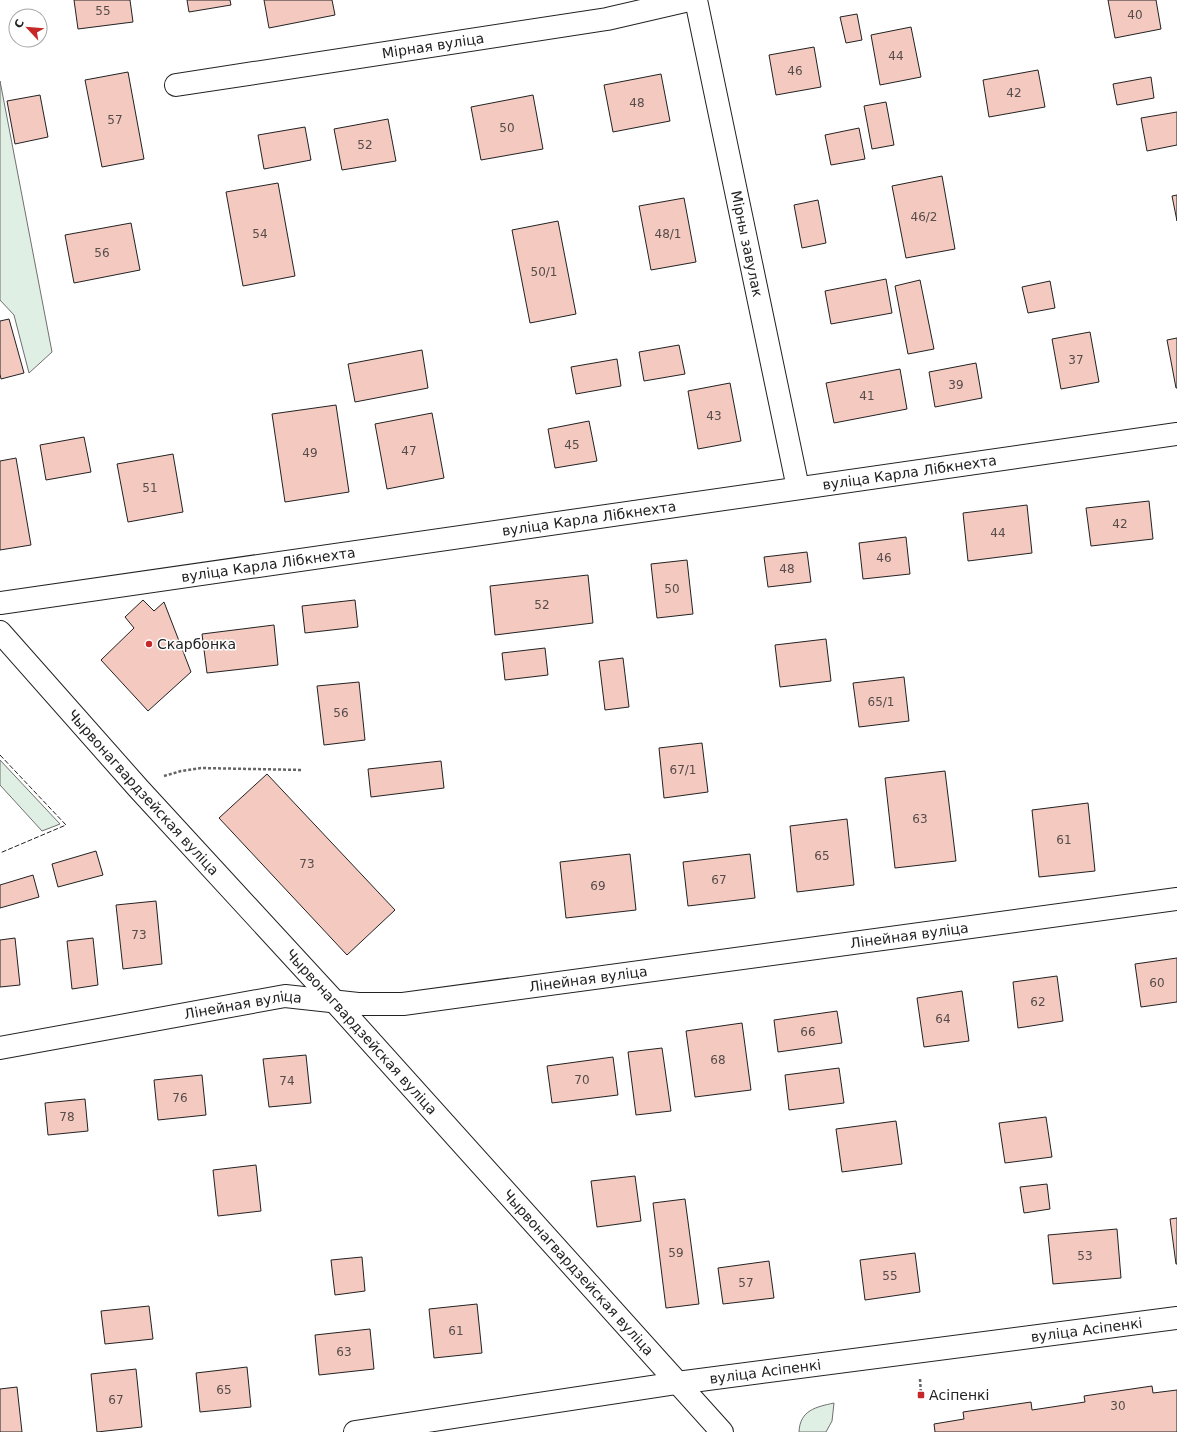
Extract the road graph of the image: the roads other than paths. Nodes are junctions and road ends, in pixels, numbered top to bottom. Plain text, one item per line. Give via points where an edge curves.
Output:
1 (689, 0) edge
2 (696, 0) edge
3 (176, 85) dead end
4 (1177, 434) edge
5 (798, 488) junction
6 (0, 603) edge
7 (0, 632) edge
8 (1177, 899) edge
9 (335, 1002) junction
10 (0, 1048) edge
11 (1177, 1318) edge
12 (677, 1383) junction
13 (355, 1432) edge
14 (722, 1432) edge

1 - 3 street, Мірная вуліца via 607,19
2 - 5 street, Мірны завулак
4 - 5 street, вуліца Карла Лібкнехта
5 - 6 street, вуліца Карла Лібкнехта
7 - 9 street, Чырвонагвардзейская вуліца via 139,789
8 - 9 street, Лінейная вуліца via 403,1004
9 - 10 street, Лінейная вуліца via 285,996
9 - 12 street, Чырвонагвардзейская вуліца
11 - 12 street, вуліца Асіпенкі
12 - 13 street, вуліца Асіпенкі
12 - 14 street, Чырвонагвардзейская вуліца

